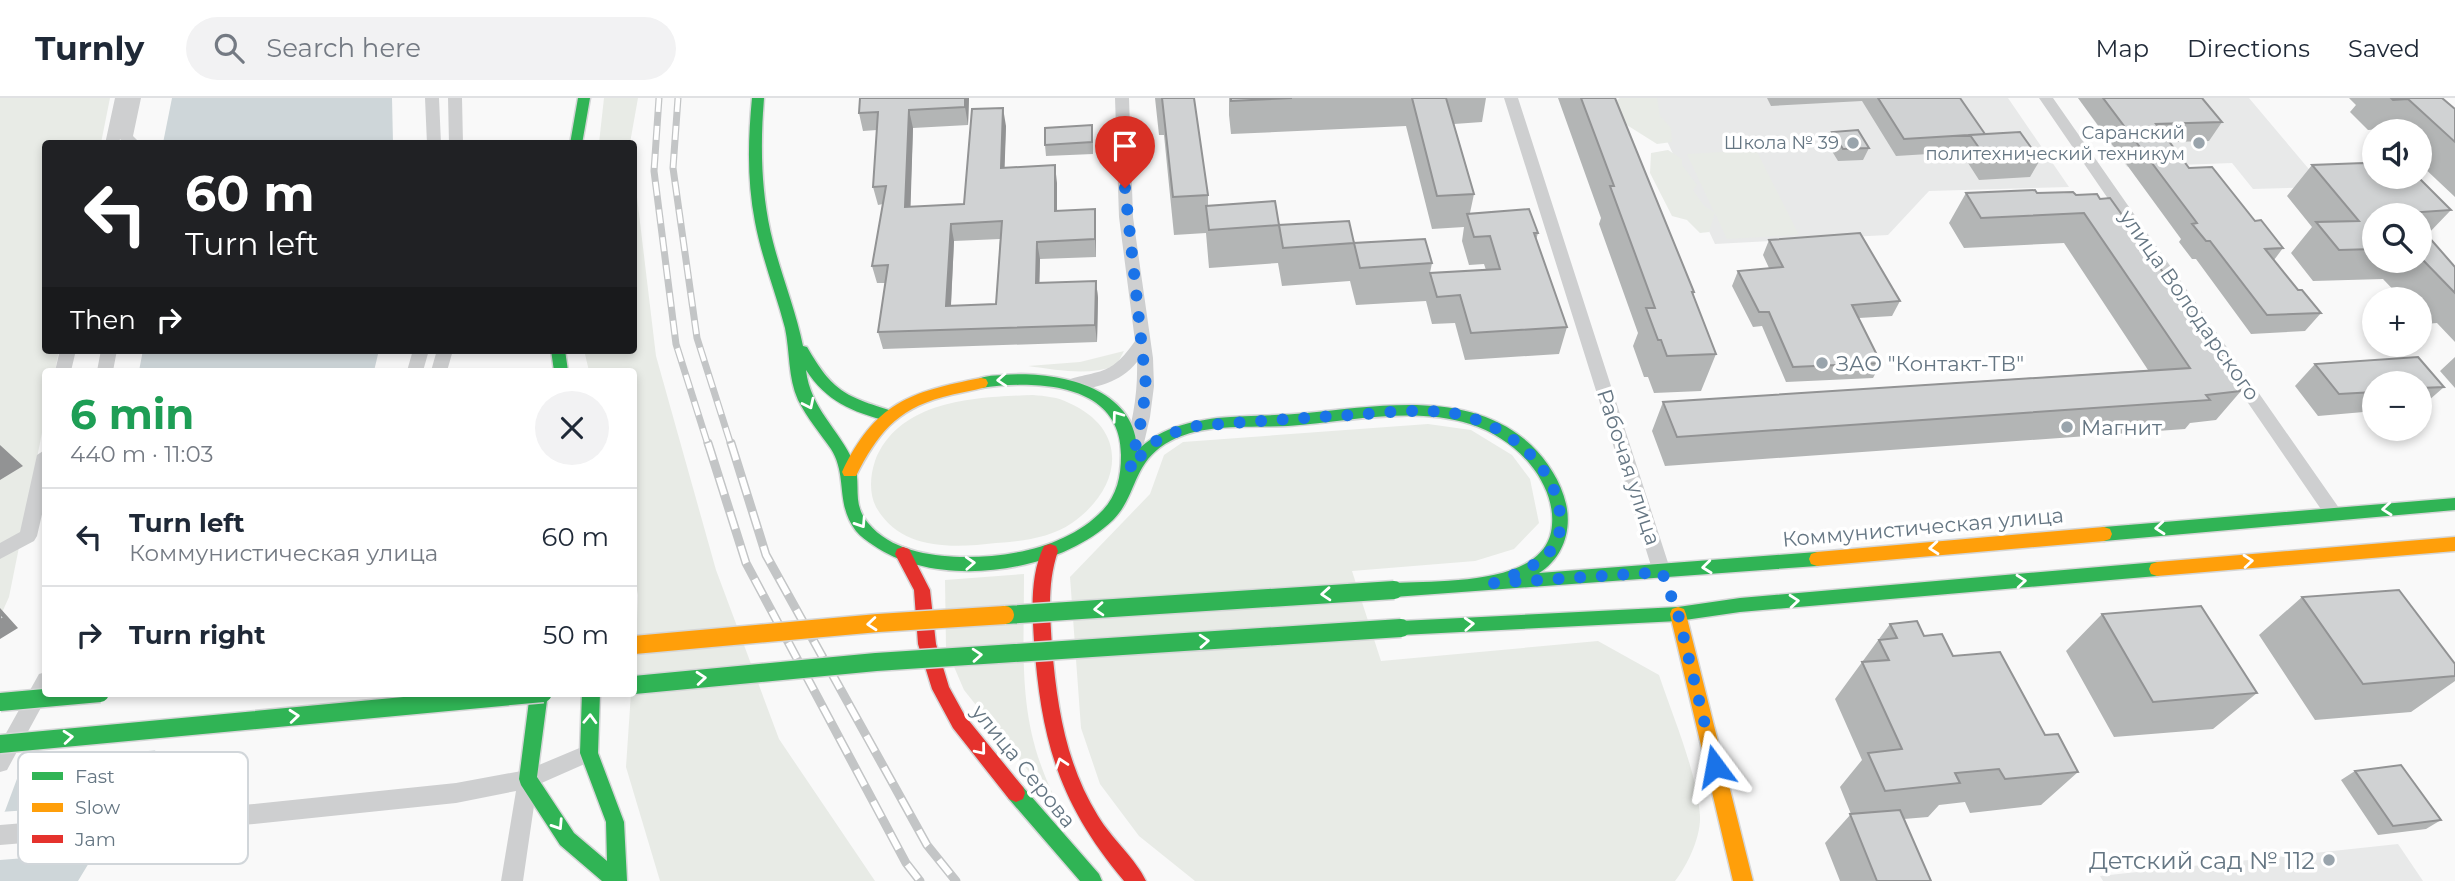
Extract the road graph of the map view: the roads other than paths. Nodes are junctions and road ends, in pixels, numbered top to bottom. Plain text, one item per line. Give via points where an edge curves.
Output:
1 (122, 98) edge
2 (134, 98) edge
3 (432, 98) edge
4 (454, 98) edge
5 (584, 98) edge
6 (758, 98) edge
7 (1122, 98) edge
8 (1511, 98) edge
9 (2046, 98) edge
10 (113, 140) edge
11 (129, 140) edge
12 (434, 140) edge
13 (456, 140) edge
14 (577, 140) edge
15 (795, 338) junction
16 (1141, 344) junction
17 (1070, 384) junction
18 (887, 415) junction
19 (1130, 465) junction
20 (850, 472) junction
21 (42, 473) edge
22 (2455, 504) edge
23 (2333, 513) junction
24 (2455, 544) edge
25 (1050, 551) junction
26 (0, 552) edge
27 (903, 554) junction
28 (1666, 582) junction
29 (1494, 583) junction
30 (1678, 614) junction
31 (637, 645) edge
32 (637, 685) edge
33 (42, 687) edge
34 (56, 697) edge
35 (499, 697) edge
36 (540, 697) edge
37 (591, 697) edge
38 (0, 702) edge
39 (0, 744) edge
40 (589, 753) junction
41 (0, 763) edge
42 (528, 779) junction
43 (248, 814) edge
44 (18, 834) edge
45 (0, 835) edge
46 (1735, 855) junction
47 (512, 881) edge
48 (617, 881) edge
49 (1092, 881) edge
50 (1136, 881) edge
51 (1724, 881) edge
52 (1743, 881) edge

1 - 10 street
2 - 11 street via 126,137
3 - 12 street
4 - 13 street
5 - 14 main road
6 - 15 main road via 761,222
7 - 16 street via 1126,217
8 - 28 street, Рабочая улица
9 - 23 street, улица Володарского
15 - 18 main road via 820,386 829,394 852,407
15 -> 20 main road via 801,387
16 - 17 street via 1119,373
16 - 19 street via 1146,386
17 -> 18 main road via 1018,379 965,384 935,392
19 -> 17 main road via 1124,424 1093,393
18 - 20 main road via 857,453
19 - 25 main road via 1122,497 1108,515
19 - 29 main road via 1147,446 1167,434 1196,426 1414,411 1475,419 1503,432 1541,467 1560,509 1562,526 1547,558
20 -> 27 main road via 848,494 865,531
21 - 26 street via 28,536
22 -> 23 main road, Коммунистическая улица
23 -> 28 main road, Коммунистическая улица
30 -> 24 main road
27 -> 25 main road via 929,562 966,564
50 -> 25 main road via 1077,804 1051,727 1040,591
27 -> 49 main road, улица Серова via 922,590 927,644 941,690 959,722
28 - 29 main road, Коммунистическая улица
28 - 30 main road, Рабочая улица
29 -> 31 main road, Коммунистическая улица, bridge via 878,623
32 -> 30 main road, bridge via 890,661
30 - 46 main road, Рабочая улица
33 - 41 street
34 - 38 main road, bridge
39 -> 35 main road, bridge
36 - 42 main road
40 -> 37 main road
40 - 42 street
40 - 48 main road via 615,822
42 - 43 street via 456,793
42 - 47 street
42 -> 48 main road via 567,839
44 - 45 street
46 - 51 main road
46 - 52 main road, Рабочая улица

